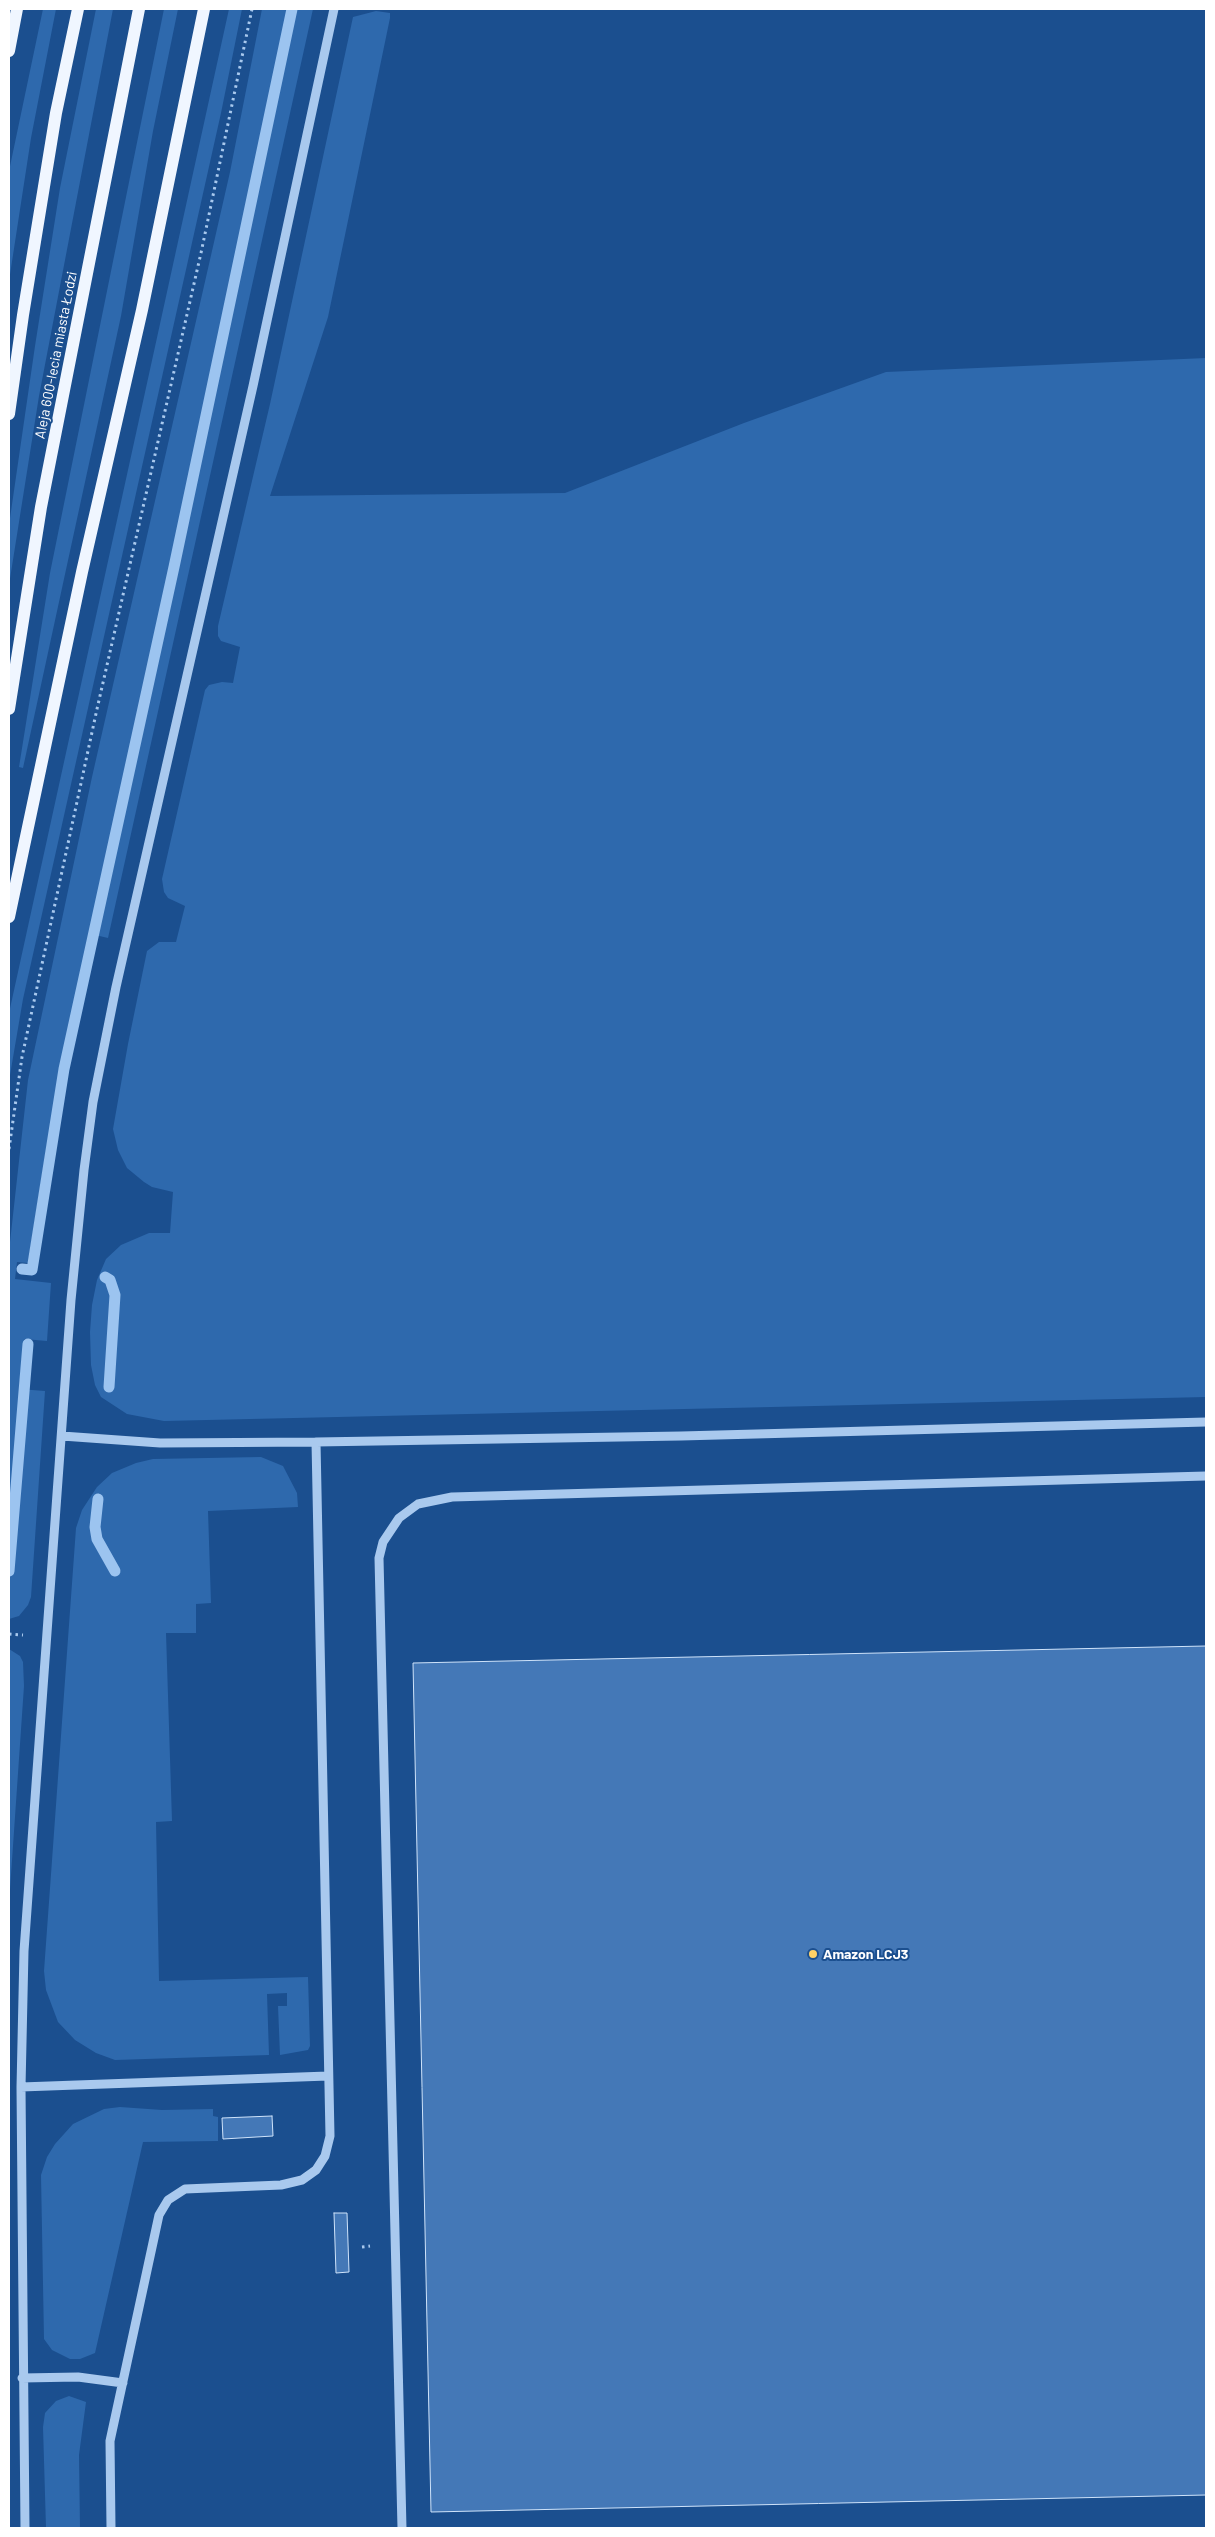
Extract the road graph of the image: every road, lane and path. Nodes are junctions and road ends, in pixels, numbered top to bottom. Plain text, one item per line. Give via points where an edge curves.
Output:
1 (17, 9) edge
2 (78, 9) edge
3 (139, 9) edge
4 (204, 9) edge
5 (252, 9) edge
6 (334, 9) edge
7 (9, 51) edge
8 (9, 414) edge
9 (9, 709) edge
10 (9, 917) edge
11 (9, 1149) edge
12 (1206, 1422) edge
13 (62, 1436) junction
14 (316, 1442) junction
15 (1206, 1476) edge
16 (328, 2076) junction
17 (21, 2087) junction
18 (370, 2246) dead end
19 (362, 2247) dead end
20 (22, 2378) junction
21 (123, 2383) junction
22 (25, 2528) edge
23 (111, 2528) edge
24 (402, 2528) edge

1 - 7 main road
2 - 8 main road via 56,113
3 - 9 main road, Aleja 600-lecia miasta Łodzi via 41,506
4 - 10 main road via 142,310 82,572
5 - 11 path via 22,1057
6 - 13 street via 253,386 142,868 94,1102 72,1291
12 - 14 street
13 - 14 street via 160,1443
13 - 17 street via 24,1951
14 - 16 street
15 - 24 street via 452,1497 418,1504 399,1518 383,1542 379,1558
16 - 17 street
16 - 21 street via 330,2136 325,2156 316,2170 302,2180 281,2185 185,2189 168,2200 159,2215
17 - 20 street
18 - 19 path
20 - 21 street via 78,2377
20 - 22 street
21 - 23 street via 110,2441

